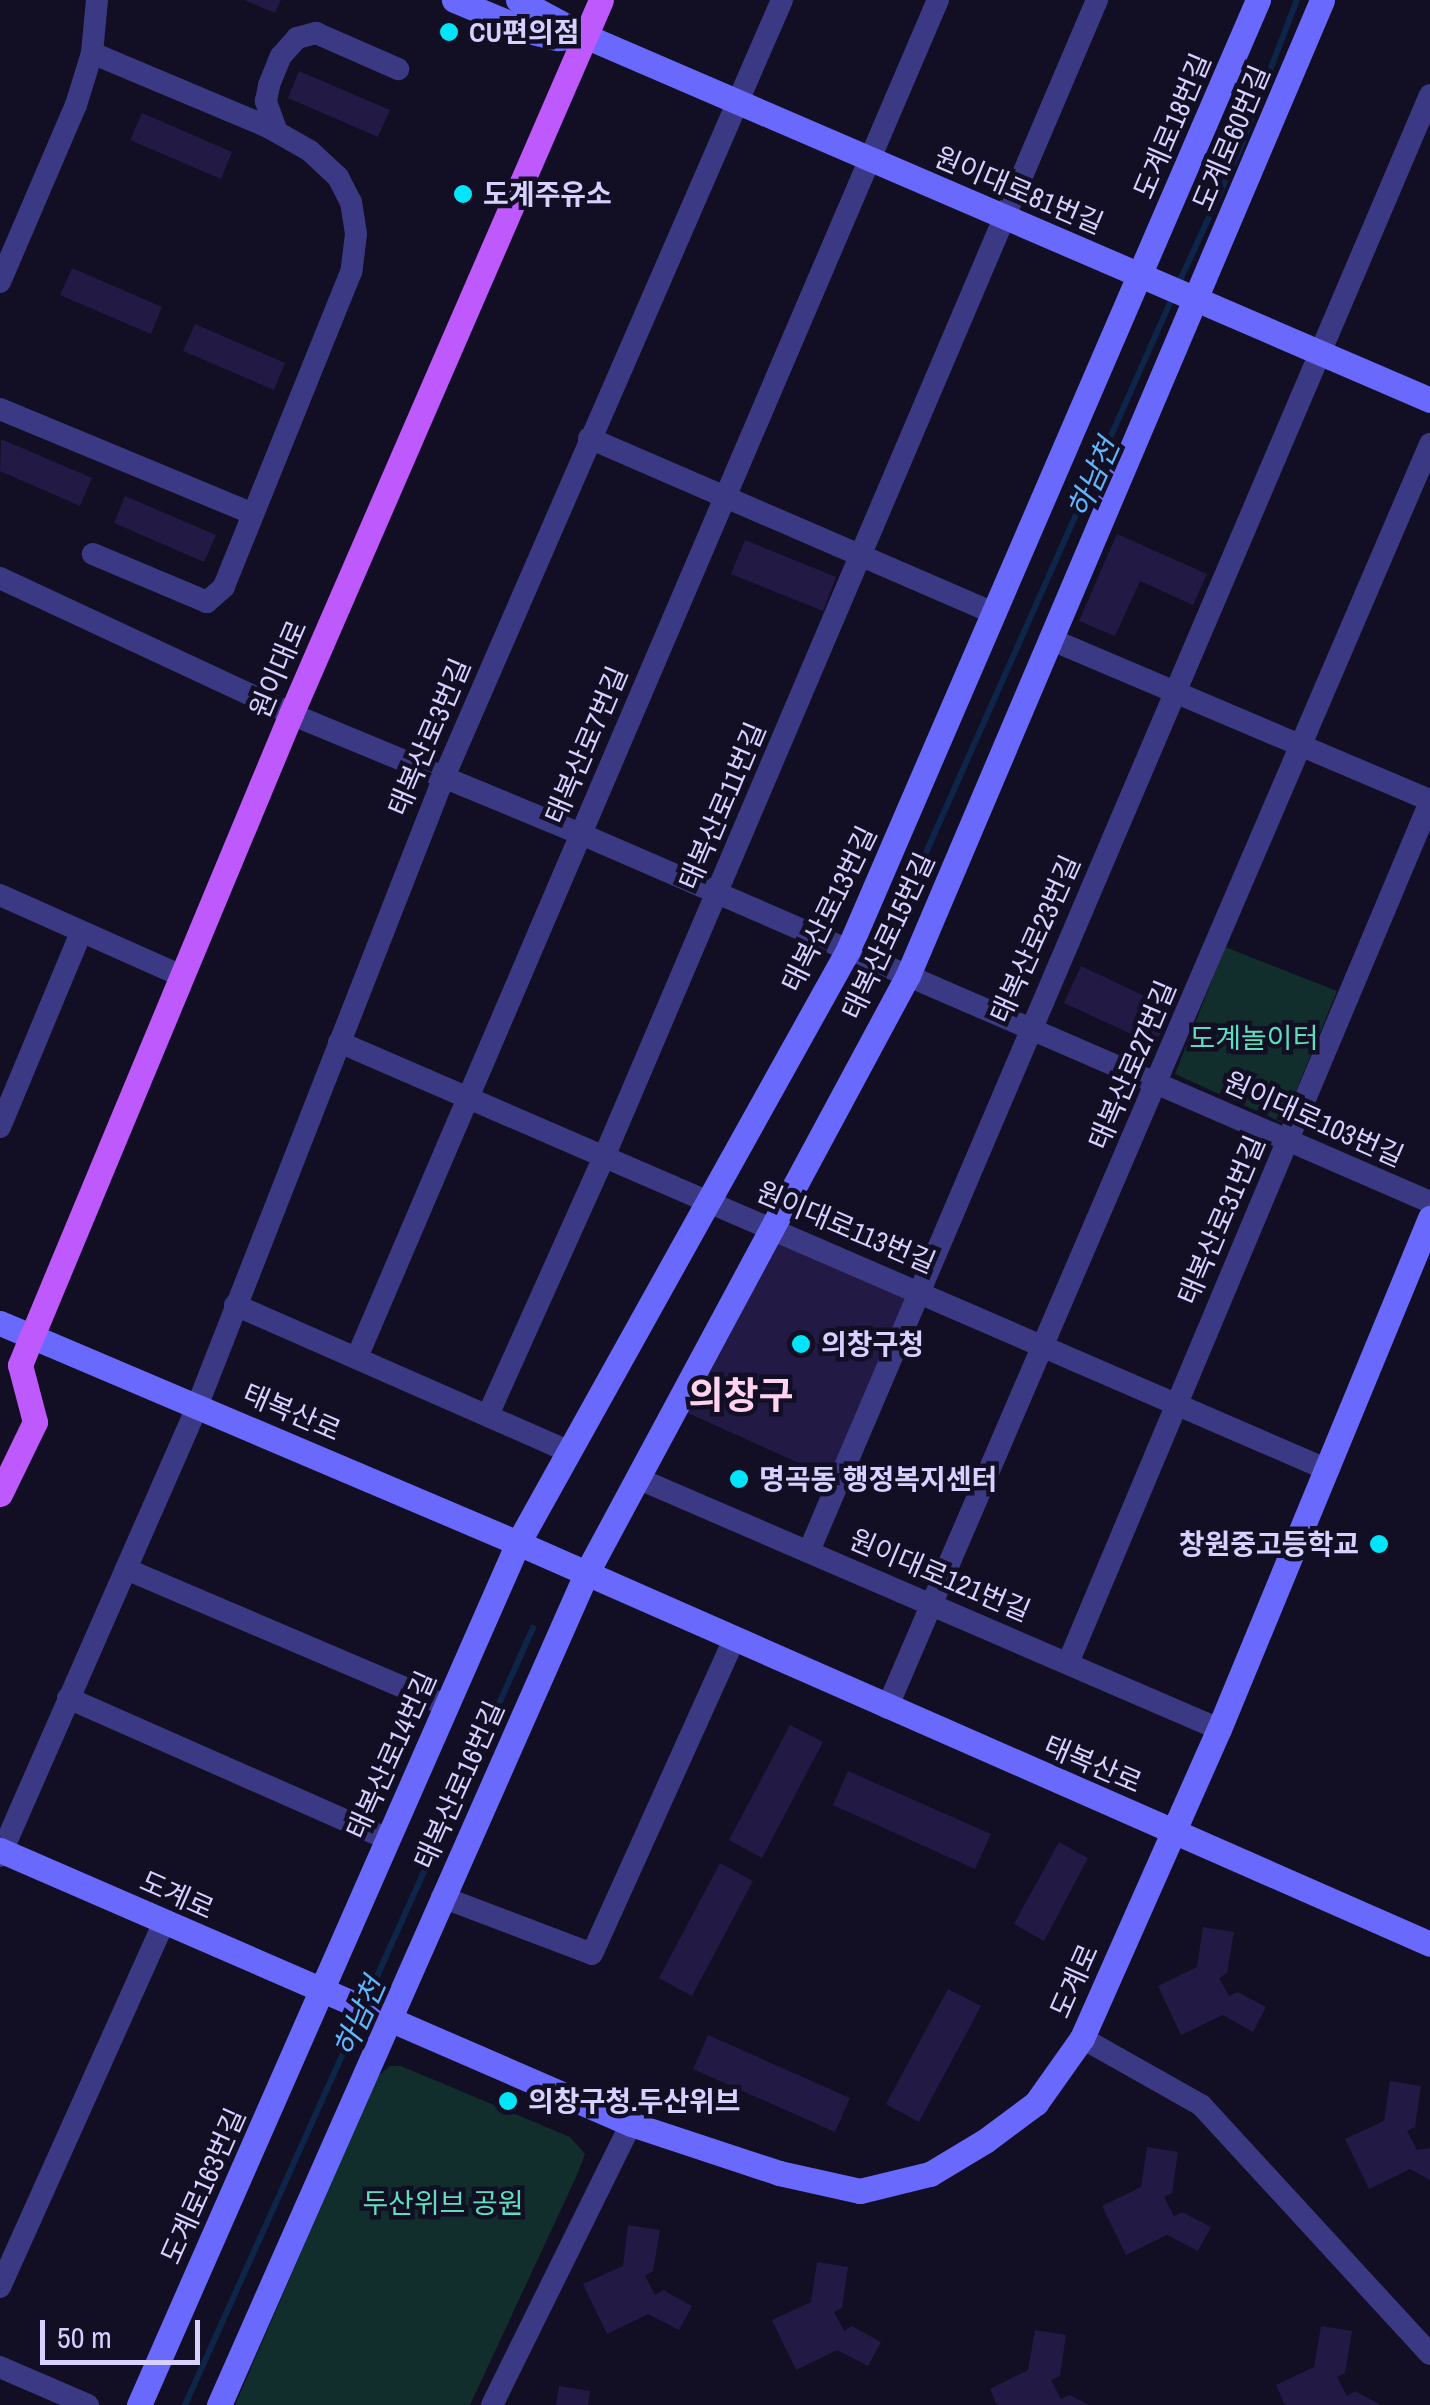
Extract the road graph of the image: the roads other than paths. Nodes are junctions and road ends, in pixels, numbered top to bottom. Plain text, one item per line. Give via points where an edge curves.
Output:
1 (97, 0) edge
2 (454, 0) edge
3 (518, 0) edge
4 (601, 0) edge
5 (782, 0) edge
6 (938, 0) edge
7 (1097, 0) edge
8 (1258, 0) edge
9 (1322, 0) edge
10 (585, 36) junction
11 (92, 53) junction
12 (398, 69) dead end
13 (1430, 94) edge
14 (738, 102) junction
15 (276, 132) junction
16 (870, 159) junction
17 (1005, 217) junction
18 (1148, 279) junction
19 (0, 282) edge
20 (1192, 298) junction
21 (1320, 353) junction
22 (1430, 400) edge
23 (0, 408) edge
24 (589, 438) junction
25 (1430, 444) edge
26 (726, 497) junction
27 (254, 514) junction
28 (93, 554) dead end
29 (860, 556) junction
30 (0, 578) edge
31 (995, 614) junction
32 (1050, 639) junction
33 (1176, 692) junction
34 (291, 714) junction
35 (1302, 745) junction
36 (444, 777) junction
37 (1430, 801) edge
38 (581, 834) junction
39 (717, 894) junction
40 (1, 899) edge
41 (81, 932) junction
42 (848, 950) junction
43 (182, 976) junction
44 (908, 976) junction
45 (1029, 1028) junction
46 (339, 1042) junction
47 (1157, 1084) junction
48 (470, 1099) junction
49 (0, 1127) edge
50 (1287, 1140) junction
51 (604, 1157) junction
52 (709, 1202) junction
53 (1430, 1202) edge
54 (1430, 1218) edge
55 (771, 1228) junction
56 (918, 1291) junction
57 (234, 1305) junction
58 (0, 1323) edge
59 (32, 1336) junction
60 (1044, 1345) junction
61 (358, 1355) junction
62 (10, 1371) edge
63 (1176, 1403) junction
64 (198, 1404) junction
65 (488, 1415) junction
66 (568, 1451) junction
67 (1328, 1470) junction
68 (636, 1478) junction
69 (0, 1494) edge
70 (523, 1545) junction
71 (809, 1551) junction
72 (126, 1569) junction
73 (582, 1573) junction
74 (935, 1604) junction
75 (732, 1641) junction
76 (1068, 1662) junction
77 (68, 1698) junction
78 (445, 1706) junction
79 (888, 1708) junction
80 (1219, 1729) junction
81 (1174, 1831) junction
82 (386, 1839) junction
83 (1, 1852) edge
84 (442, 1897) junction
85 (164, 1922) junction
86 (1430, 1944) edge
87 (325, 1994) junction
88 (381, 2018) junction
89 (1082, 2038) junction
90 (630, 2124) junction
91 (0, 2287) edge
92 (1430, 2354) edge
93 (0, 2367) edge
94 (88, 2405) edge
95 (139, 2405) edge
96 (220, 2405) edge
97 (492, 2405) edge

1 - 11 street
2 - 10 street via 530,31
3 - 10 street
4 - 10 main road, 원이대로
5 - 14 street, 태복산로3번길
6 - 16 street, 태복산로7번길
7 - 17 street, 태복산로11번길
8 - 18 street, 도계로18번길
9 - 20 street, 도계로60번길
10 - 14 street, 원이대로81번길
10 - 34 main road, 원이대로
11 - 15 street
11 - 19 street
12 - 15 street via 316,34 297,38 280,56 269,85 266,101
13 - 21 street, 태복산로23번길
14 - 16 street, 원이대로81번길
14 - 24 street, 태복산로3번길
15 - 27 street via 338,177 352,202 356,234 351,272
16 - 17 street, 원이대로81번길
16 - 26 street, 태복산로7번길
17 - 18 street, 원이대로81번길
17 - 29 street, 태복산로11번길
18 - 20 street, 원이대로81번길
18 - 31 street, 태복산로13번길
20 - 21 street, 원이대로81번길
20 - 32 street, 태복산로15번길
21 - 22 street, 원이대로81번길
21 - 33 street, 태복산로23번길
23 - 27 street
24 - 26 street
24 - 36 street, 태복산로3번길
25 - 35 street, 태복산로27번길
26 - 29 street
26 - 38 street, 태복산로7번길
27 - 28 street via 224,587 207,602
29 - 31 street
29 - 39 street, 태복산로11번길
30 - 34 street, 원이대로103번길
31 - 42 street, 태복산로13번길
32 - 33 street
32 - 44 street, 태복산로15번길
33 - 35 street
33 - 45 street, 태복산로23번길
34 - 36 street, 원이대로103번길
34 - 43 main road, 원이대로
35 - 37 street
35 - 47 street, 태복산로27번길
36 - 38 street, 원이대로103번길
36 - 46 street, 태복산로3번길
37 - 50 street, 태복산로31번길
38 - 39 street, 원이대로103번길
38 - 48 street, 태복산로7번길
39 - 42 street, 원이대로103번길
39 - 51 street, 태복산로11번길
40 - 41 street
41 - 43 street
41 - 49 street
42 - 44 street, 원이대로103번길
42 - 52 street, 태복산로13번길
43 - 59 main road, 원이대로
44 - 45 street, 원이대로103번길
44 - 55 street, 태복산로15번길
45 - 47 street, 원이대로103번길
45 - 56 street, 태복산로23번길
46 - 48 street, 원이대로113번길
46 - 57 street, 태복산로3번길
47 - 50 street, 원이대로103번길
47 - 60 street, 태복산로27번길
48 - 51 street, 원이대로113번길
48 - 61 street, 태복산로7번길
50 - 53 street, 원이대로103번길
50 - 63 street, 태복산로31번길
51 - 52 street, 원이대로113번길
51 - 65 street, 태복산로11번길
52 - 55 street, 원이대로113번길
52 - 66 street, 태복산로13번길
54 - 67 street, 도계로
55 - 56 street, 원이대로113번길
55 - 68 street, 태복산로15번길
56 - 60 street, 원이대로113번길
56 - 71 street, 태복산로23번길
57 - 61 street
57 - 64 street, 태복산로3번길
58 - 59 street, 태복산로
59 - 62 main road, 원이대로
59 - 64 street, 태복산로
60 - 63 street, 원이대로113번길
60 - 74 street, 태복산로27번길
61 - 65 street
62 - 69 main road, 원이대로 via 35,1422
63 - 67 street, 원이대로113번길
63 - 76 street, 태복산로31번길
64 - 70 street, 태복산로
64 - 72 street, 태복산로3번길
65 - 66 street
66 - 70 street, 태복산로13번길
67 - 80 street, 도계로
68 - 71 street, 원이대로121번길
68 - 73 street, 태복산로15번길
70 - 73 street, 태복산로
70 - 78 street, 태복산로14번길
71 - 74 street, 원이대로121번길
72 - 77 street, 태복산로3번길
72 - 78 street
73 - 75 street, 태복산로
73 - 84 street, 태복산로16번길
74 - 76 street, 원이대로121번길
74 - 79 street, 태복산로27번길
75 - 79 street, 태복산로
75 - 84 street via 592,1954
76 - 80 street, 원이대로121번길
77 - 82 street
77 - 83 street, 태복산로3번길
78 - 82 street, 태복산로14번길
79 - 81 street, 태복산로
80 - 81 street, 도계로
81 - 86 street, 태복산로
81 - 89 street, 도계로
82 - 87 street, 태복산로14번길
83 - 85 street, 도계로
84 - 88 street, 태복산로16번길
85 - 87 street, 도계로
85 - 91 street
87 - 88 street, 도계로
87 - 95 street, 도계로163번길
88 - 90 street, 도계로
88 - 96 street, 태복산로16번길
89 - 90 street, 도계로 via 1036,2102 985,2141 930,2174 860,2190 779,2172
89 - 92 street via 1201,2104
90 - 97 street
93 - 94 street

